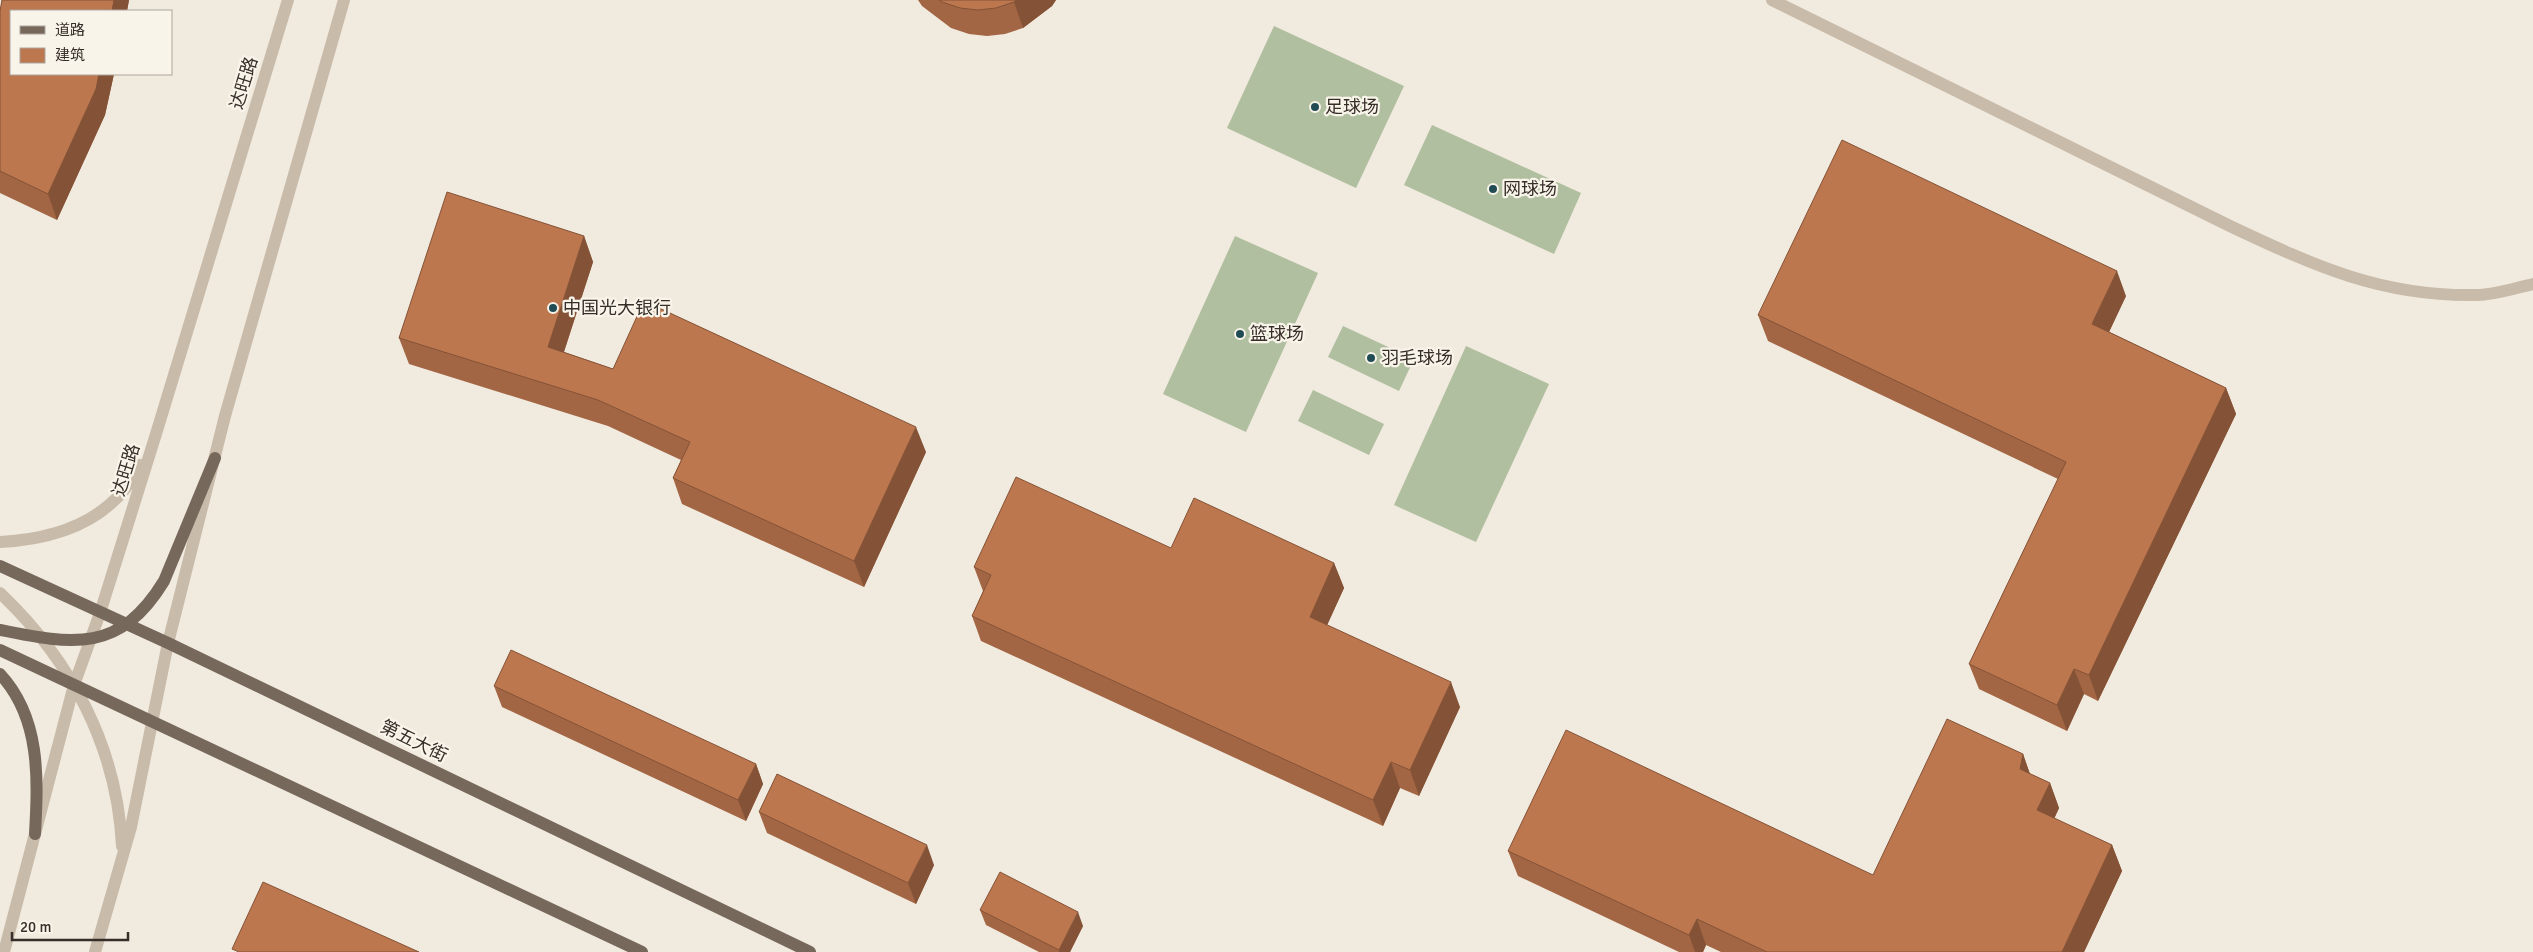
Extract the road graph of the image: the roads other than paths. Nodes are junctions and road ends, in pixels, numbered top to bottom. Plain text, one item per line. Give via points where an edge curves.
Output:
1 (288, 0) edge
2 (344, 0) edge
3 (1772, 0) edge
4 (2533, 284) edge
5 (156, 434) junction
6 (215, 458) junction
7 (0, 542) edge
8 (0, 566) edge
9 (0, 593) edge
10 (100, 613) junction
11 (128, 625) junction
12 (0, 630) edge
13 (42, 638) junction
14 (90, 640) junction
15 (168, 643) junction
16 (0, 650) edge
17 (0, 674) edge
18 (74, 685) junction
19 (154, 720) junction
20 (35, 834) junction
21 (123, 859) junction
22 (4, 952) edge
23 (95, 952) edge
24 (642, 952) edge
25 (810, 952) edge

1 - 5 street, 达旺路
2 - 6 street
3 - 4 street via 2232,227 2350,278 2403,290 2478,295
5 - 7 street via 136,474 107,509 66,531 40,538
5 - 10 street, 达旺路
6 - 11 main road via 164,581 153,599
6 - 15 street
8 - 10 main road, 第五大街
9 - 13 street
10 - 11 main road, 第五大街
10 - 14 street, 达旺路
11 - 14 main road
11 - 15 main road, 第五大街
12 - 13 main road
13 - 14 main road
13 - 18 street
14 - 18 street, 达旺路
15 - 19 street
15 - 25 main road, 第五大街
16 - 18 main road
17 - 20 main road via 20,704 37,759
18 - 19 main road
18 - 20 street, 达旺路
18 - 21 street via 98,732 114,782
19 - 21 street
19 - 24 main road
20 - 22 street, 达旺路
21 - 23 street

